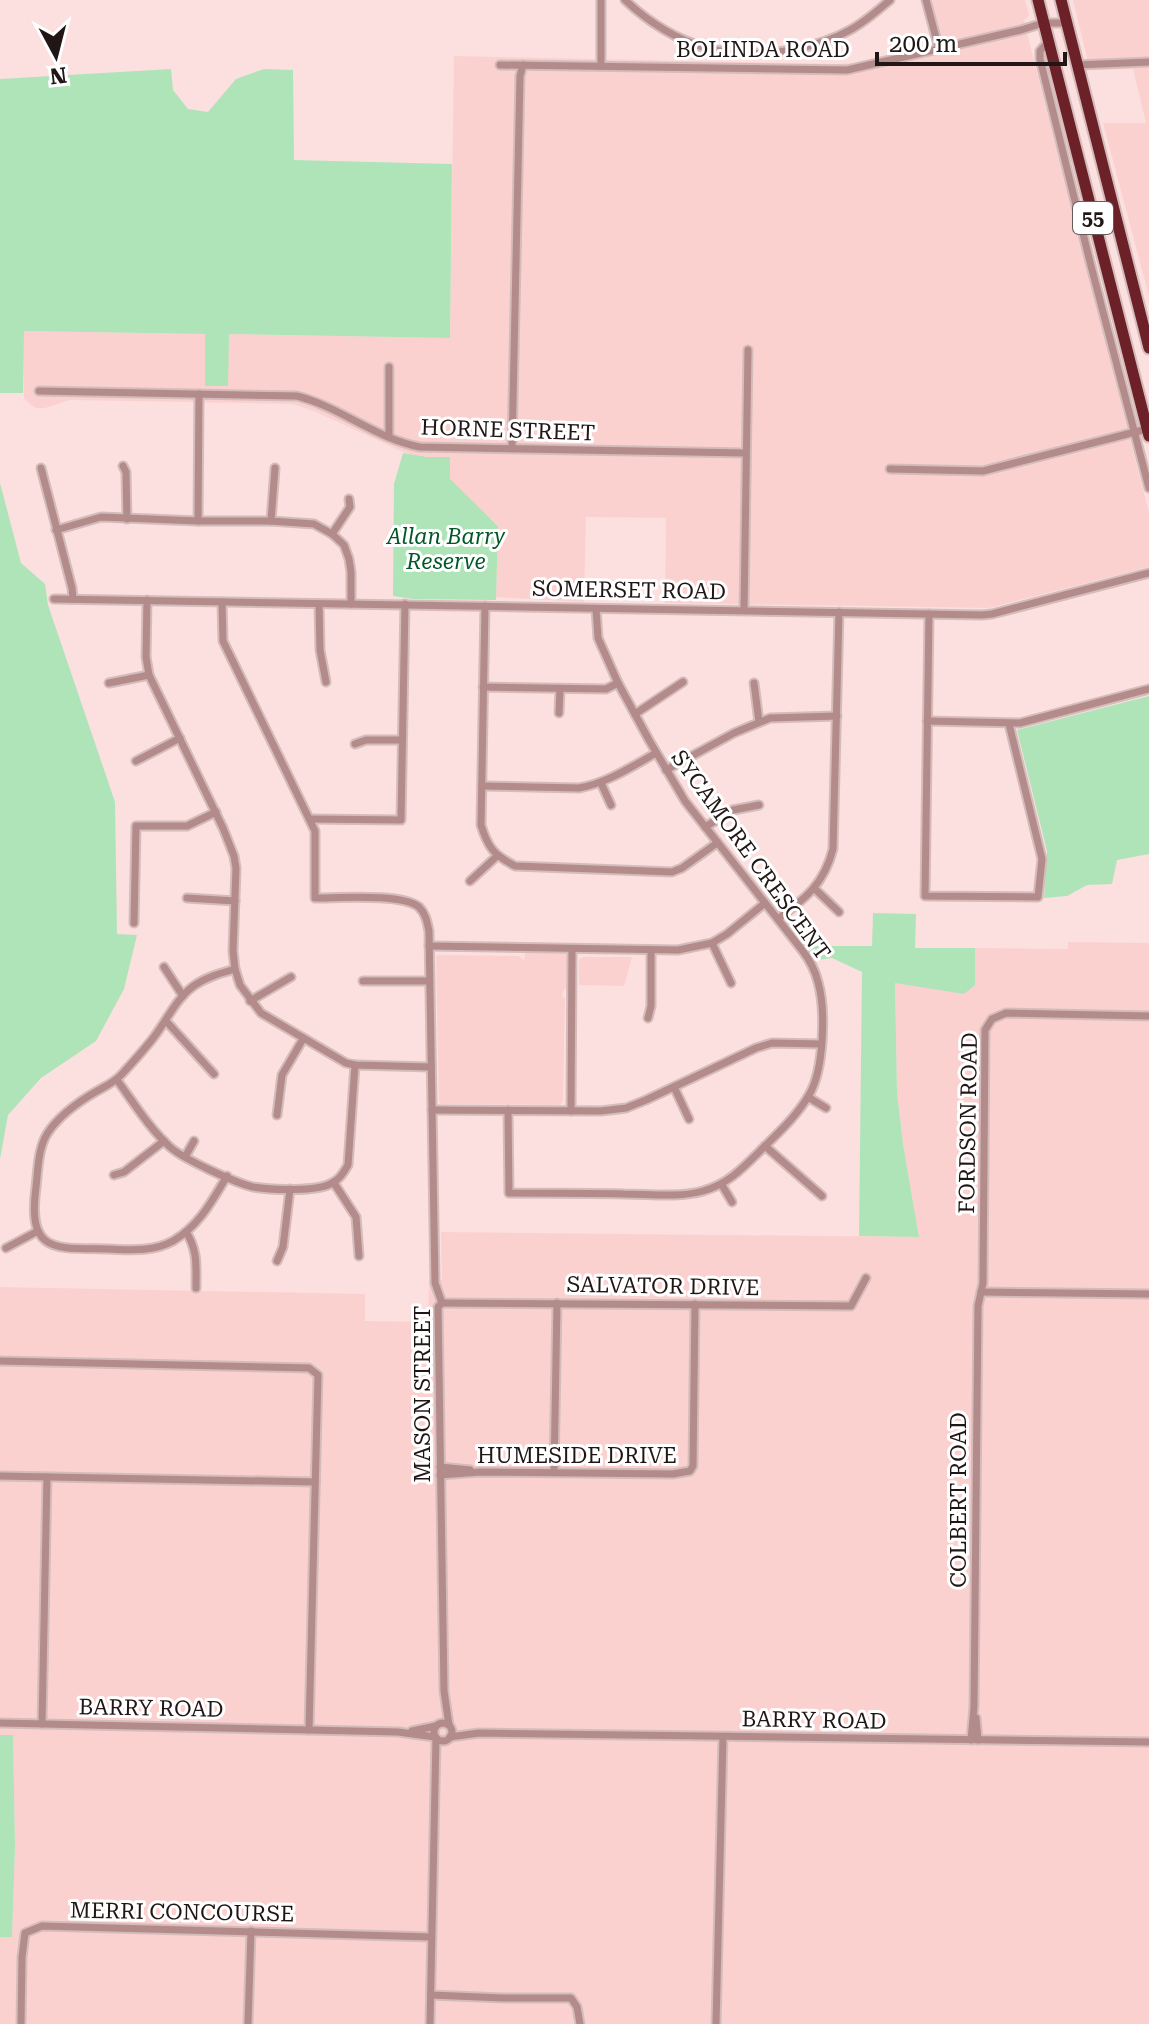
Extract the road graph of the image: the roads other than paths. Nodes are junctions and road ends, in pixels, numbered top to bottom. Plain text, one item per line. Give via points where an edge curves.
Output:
1 (601, 0) edge
2 (625, 0) edge
3 (890, 0) edge
4 (926, 0) edge
5 (1038, 0) edge
6 (1061, 0) edge
7 (1066, 23) junction
8 (1044, 26) junction
9 (1048, 42) junction
10 (939, 49) junction
11 (1149, 62) edge
12 (500, 65) dead end
13 (523, 65) junction
14 (1077, 65) junction
15 (601, 66) junction
16 (1097, 235) junction
17 (1084, 238) junction
18 (1149, 348) edge
19 (748, 350) dead end
20 (389, 367) dead end
21 (39, 391) dead end
22 (199, 394) junction
23 (1144, 432) edge
24 (389, 437) junction
25 (512, 448) junction
26 (745, 453) junction
27 (123, 466) dead end
28 (41, 468) dead end
29 (275, 468) dead end
30 (890, 469) dead end
31 (1149, 488) edge
32 (349, 499) dead end
33 (127, 519) junction
34 (198, 521) junction
35 (271, 521) junction
36 (56, 530) junction
37 (332, 534) junction
38 (1149, 573) edge
39 (54, 599) dead end
40 (73, 599) junction
41 (147, 600) junction
42 (222, 602) junction
43 (319, 604) junction
44 (351, 604) junction
45 (405, 604) junction
46 (485, 606) junction
47 (596, 609) junction
48 (744, 610) junction
49 (839, 612) junction
50 (929, 614) junction
51 (149, 675) junction
52 (326, 682) dead end
53 (683, 682) dead end
54 (109, 683) dead end
55 (618, 683) junction
56 (754, 683) dead end
57 (483, 687) junction
58 (560, 689) junction
59 (1149, 689) edge
60 (559, 713) dead end
61 (635, 714) junction
62 (837, 716) junction
63 (927, 721) junction
64 (759, 722) junction
65 (1009, 724) junction
66 (180, 738) junction
67 (402, 740) junction
68 (355, 744) dead end
69 (656, 753) junction
70 (136, 761) dead end
71 (666, 770) junction
72 (601, 783) junction
73 (482, 786) junction
74 (611, 805) dead end
75 (759, 805) dead end
76 (216, 812) junction
77 (310, 819) junction
78 (705, 827) junction
79 (717, 843) junction
80 (497, 856) junction
81 (470, 881) dead end
82 (815, 889) junction
83 (187, 898) dead end
84 (235, 901) junction
85 (765, 903) junction
86 (839, 912) dead end
87 (778, 919) junction
88 (134, 923) dead end
89 (712, 943) junction
90 (429, 946) junction
91 (572, 949) junction
92 (651, 950) junction
93 (164, 967) dead end
94 (235, 969) junction
95 (291, 977) dead end
96 (363, 981) dead end
97 (429, 981) junction
98 (731, 983) dead end
99 (183, 996) junction
100 (250, 1001) junction
101 (1149, 1016) edge
102 (648, 1018) dead end
103 (166, 1021) junction
104 (303, 1039) junction
105 (821, 1044) junction
106 (355, 1065) junction
107 (431, 1067) junction
108 (214, 1074) dead end
109 (117, 1080) junction
110 (674, 1087) junction
111 (808, 1097) junction
112 (826, 1108) dead end
113 (432, 1110) junction
114 (508, 1110) junction
115 (571, 1111) junction
116 (277, 1115) dead end
117 (689, 1119) dead end
118 (164, 1141) junction
119 (194, 1141) dead end
120 (765, 1146) junction
121 (185, 1157) junction
122 (114, 1175) dead end
123 (227, 1176) junction
124 (334, 1183) junction
125 (722, 1185) junction
126 (290, 1189) junction
127 (822, 1196) dead end
128 (732, 1202) dead end
129 (38, 1231) junction
130 (186, 1232) junction
131 (6, 1248) dead end
132 (359, 1256) dead end
133 (277, 1261) dead end
134 (866, 1278) dead end
135 (196, 1288) dead end
136 (981, 1292) junction
137 (1149, 1294) edge
138 (442, 1303) junction
139 (557, 1303) junction
140 (695, 1304) junction
141 (0, 1361) edge
142 (440, 1471) junction
143 (554, 1472) junction
144 (0, 1476) edge
145 (47, 1477) junction
146 (315, 1482) junction
147 (444, 1699) junction
148 (0, 1723) edge
149 (42, 1724) junction
150 (437, 1725) junction
151 (450, 1726) junction
152 (309, 1730) junction
153 (398, 1732) junction
154 (479, 1733) junction
155 (436, 1737) junction
156 (723, 1737) junction
157 (449, 1738) junction
158 (974, 1740) junction
159 (1149, 1742) edge
160 (436, 1774) junction
161 (251, 1931) junction
162 (431, 1937) junction
163 (431, 1995) junction
164 (21, 2024) edge
165 (248, 2024) edge
166 (430, 2024) edge
167 (580, 2024) edge
168 (716, 2024) edge

1 - 15 street
2 - 3 street via 662,30 690,43 742,55 812,46 848,32
4 - 10 street
5 - 8 highway, 55
6 - 7 highway, 55
7 - 8 street, BOLINDA ROAD
7 - 14 highway, 55
8 - 9 highway, 55
8 - 10 street, BOLINDA ROAD
9 - 16 highway, 55
9 - 17 street via 1040,59
10 - 15 street, BOLINDA ROAD via 847,70
11 - 14 street
12 - 13 street, BOLINDA ROAD
13 - 15 street, BOLINDA ROAD
13 - 25 street
14 - 18 highway, 55
16 - 17 street
16 - 23 highway, 55
17 - 23 street
19 - 26 street
20 - 24 street
21 - 22 street, HORNE STREET
22 - 24 street, HORNE STREET via 297,396
22 - 34 street
23 - 30 street via 983,471
23 - 31 street
24 - 25 street, HORNE STREET via 420,447
25 - 26 street, HORNE STREET
26 - 48 street
27 - 33 street
28 - 36 street
29 - 35 street
32 - 37 street via 350,507
33 - 34 street
33 - 36 street via 93,518
34 - 35 street
35 - 37 street via 314,524
36 - 40 street
37 - 44 street via 349,559
38 - 50 street, SOMERSET ROAD via 992,614
39 - 40 street, SOMERSET ROAD
40 - 41 street, SOMERSET ROAD
41 - 42 street, SOMERSET ROAD
41 - 51 street
42 - 43 street, SOMERSET ROAD
42 - 77 street via 223,641
43 - 44 street, SOMERSET ROAD
43 - 52 street
44 - 45 street, SOMERSET ROAD
45 - 46 street, SOMERSET ROAD
45 - 67 street
46 - 47 street, SOMERSET ROAD
46 - 57 street
47 - 48 street, SOMERSET ROAD
47 - 55 street, SYCAMORE CRESCENT via 598,638
48 - 49 street, SOMERSET ROAD
49 - 50 street, SOMERSET ROAD
49 - 62 street
50 - 63 street
51 - 54 street
51 - 66 street
53 - 61 street
55 - 58 street via 606,689
55 - 61 street, SYCAMORE CRESCENT
56 - 64 street
57 - 58 street
57 - 73 street
58 - 60 street
59 - 65 street
61 - 69 street, SYCAMORE CRESCENT
62 - 64 street
62 - 82 street via 833,849
63 - 65 street
63 - 65 street via 925,896 1038,897 1042,859
64 - 71 street
66 - 70 street
66 - 76 street
67 - 68 street
67 - 77 street via 401,820
69 - 71 street, SYCAMORE CRESCENT
69 - 72 street
71 - 78 street, SYCAMORE CRESCENT
72 - 73 street via 579,788
72 - 74 street
73 - 80 street via 481,825
75 - 78 street via 733,810
76 - 84 street via 234,856
76 - 88 street via 187,826 136,826
77 - 90 street, MASON STREET via 315,831 315,898 393,898 411,903 425,916
78 - 79 street, SYCAMORE CRESCENT
79 - 80 street via 672,872 515,866
79 - 85 street, SYCAMORE CRESCENT
80 - 81 street
82 - 86 street
82 - 87 street
83 - 84 street
84 - 94 street
85 - 87 street, SYCAMORE CRESCENT
85 - 89 street
87 - 105 street, SYCAMORE CRESCENT via 818,981
89 - 92 street
89 - 98 street
90 - 91 street
90 - 97 street, MASON STREET
91 - 92 street
91 - 115 street
92 - 102 street
93 - 99 street
94 - 99 street via 195,985
94 - 100 street
95 - 100 street
96 - 97 street
97 - 107 street, MASON STREET
99 - 103 street
100 - 104 street
101 - 136 street, FORDSON ROAD via 1006,1013 988,1022
103 - 108 street
103 - 109 street
104 - 106 street
104 - 116 street via 282,1075
105 - 110 street via 772,1043
105 - 111 street, SYCAMORE CRESCENT
106 - 107 street
106 - 124 street via 348,1165
107 - 113 street, MASON STREET
109 - 118 street
109 - 129 street via 74,1106 46,1135 33,1204
110 - 115 street via 626,1108
110 - 117 street
111 - 112 street
111 - 120 street, SYCAMORE CRESCENT
113 - 114 street
113 - 138 street, MASON STREET via 435,1283
114 - 115 street
114 - 125 street, SYCAMORE CRESCENT via 509,1193 699,1193
118 - 121 street
118 - 122 street
119 - 121 street
120 - 125 street, SYCAMORE CRESCENT
120 - 127 street
121 - 123 street
123 - 126 street via 252,1186
123 - 130 street
124 - 126 street
124 - 132 street via 356,1217
125 - 128 street
126 - 133 street
129 - 130 street via 45,1241 63,1249 143,1250
129 - 131 street
130 - 135 street via 196,1257
134 - 140 street, SALVATOR DRIVE via 851,1306
136 - 137 street
136 - 158 street, COLBERT ROAD
138 - 139 street, SALVATOR DRIVE
138 - 142 street, MASON STREET
139 - 140 street, SALVATOR DRIVE
139 - 143 street
140 - 143 street, HUMESIDE DRIVE via 690,1471
141 - 146 street via 309,1368 318,1375
142 - 143 street, HUMESIDE DRIVE
142 - 147 street, MASON STREET
144 - 145 street
145 - 146 street
145 - 149 street
146 - 152 street
147 - 150 street, MASON STREET
147 - 151 street, MASON STREET
148 - 149 street, BARRY ROAD
149 - 152 street, BARRY ROAD
150 - 151 street
150 - 153 street, BARRY ROAD
150 - 155 street
151 - 154 street, BARRY ROAD
151 - 157 street
152 - 153 street, BARRY ROAD
153 - 155 street, BARRY ROAD
154 - 156 street, BARRY ROAD
154 - 157 street, BARRY ROAD
155 - 157 street
155 - 160 street
156 - 158 street, BARRY ROAD
156 - 168 street
157 - 160 street
158 - 159 street, BARRY ROAD
160 - 162 street
161 - 162 street, MERRI CONCOURSE
161 - 164 street, MERRI CONCOURSE via 42,1926 25,1933
161 - 165 street
162 - 163 street
163 - 166 street
163 - 167 street via 571,1998

